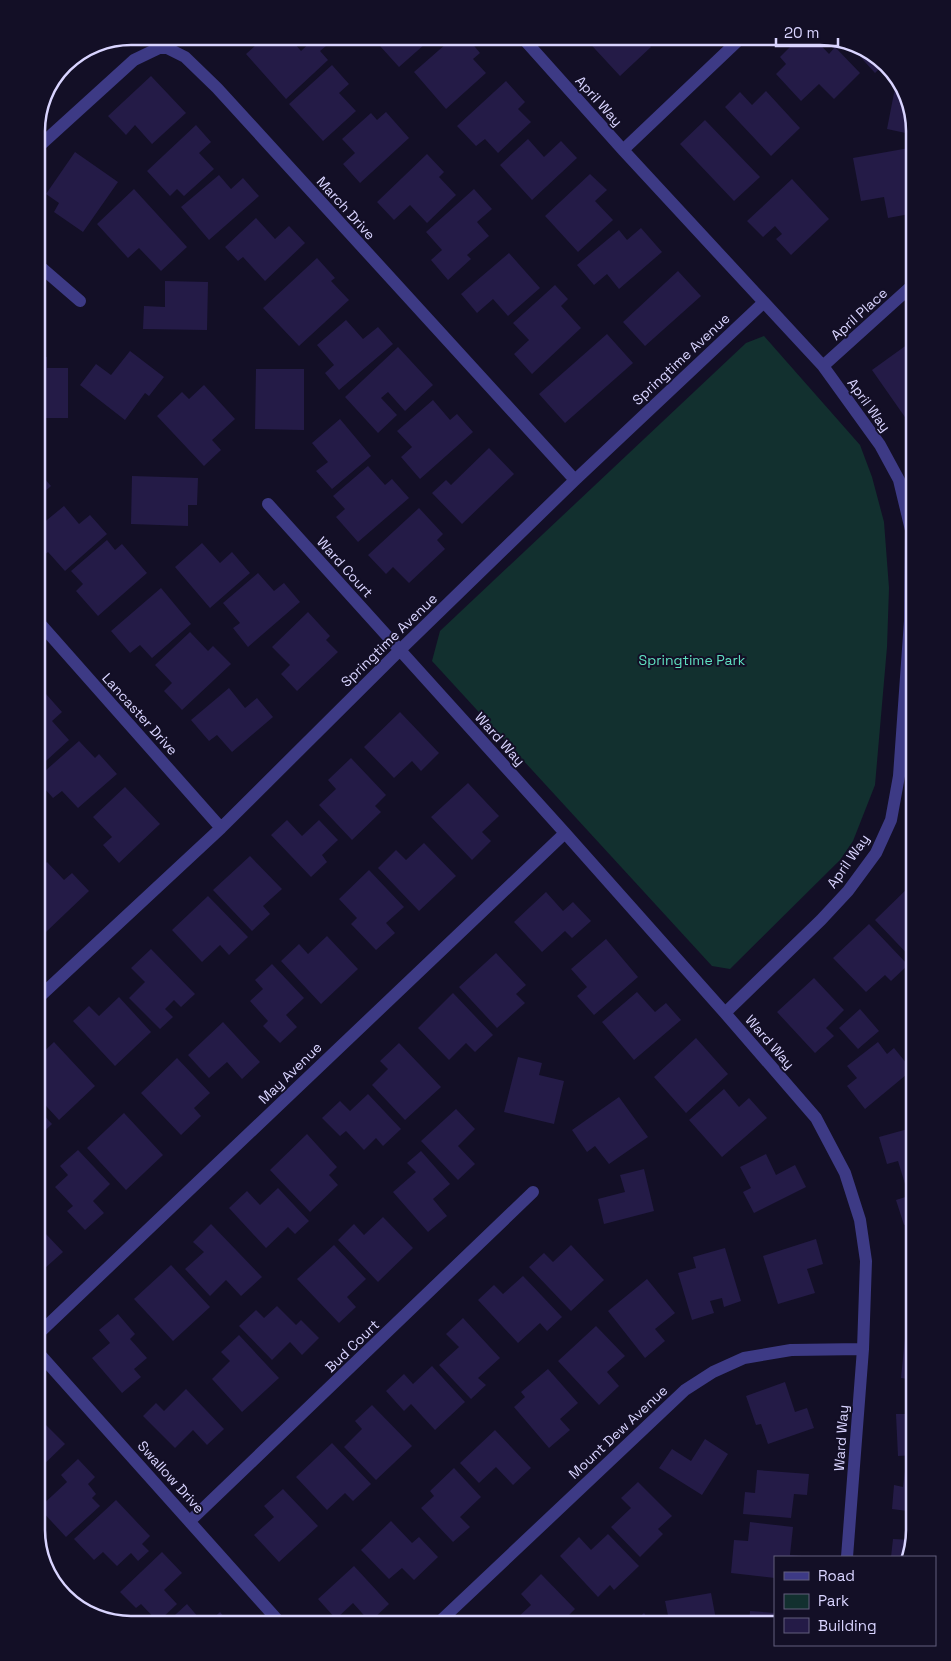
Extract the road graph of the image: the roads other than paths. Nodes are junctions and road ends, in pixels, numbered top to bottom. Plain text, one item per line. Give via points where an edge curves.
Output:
1 (529, 45) edge
2 (734, 45) edge
3 (45, 141) edge
4 (623, 150) junction
5 (45, 271) edge
6 (906, 291) edge
7 (80, 301) dead end
8 (764, 302) junction
9 (823, 366) junction
10 (575, 480) junction
11 (268, 504) dead end
12 (906, 509) edge
13 (45, 629) edge
14 (400, 650) junction
15 (906, 678) edge
16 (221, 828) junction
17 (565, 832) junction
18 (45, 988) edge
19 (725, 1013) junction
20 (534, 1192) dead end
21 (45, 1327) edge
22 (863, 1349) junction
23 (45, 1360) edge
24 (190, 1521) junction
25 (847, 1556) edge
26 (274, 1616) edge
27 (446, 1616) edge

1 - 4 street, April Way
2 - 4 street
3 - 10 street, March Drive via 134,60 159,48 168,48 186,57
4 - 8 street, April Way
5 - 7 street
6 - 9 street, April Place
8 - 9 street, April Way
8 - 10 street, Springtime Avenue
9 - 12 street, April Way via 884,452 899,480
10 - 14 street, Springtime Avenue
11 - 14 street, Ward Court
13 - 16 street, Lancaster Drive
14 - 16 street, Springtime Avenue
14 - 17 street, Ward Way
15 - 19 street, April Way via 899,776 891,820 876,853 821,920
16 - 18 street, Springtime Avenue
17 - 19 street, Ward Way
17 - 21 street, May Avenue
19 - 22 street, Ward Way via 816,1118 845,1173 860,1220 866,1261
20 - 24 street, Bud Court
22 - 25 street, Ward Way
22 - 27 street, Mount Dew Avenue via 791,1350 744,1358 713,1372 685,1390
23 - 24 street, Swallow Drive
24 - 26 street, Swallow Drive

